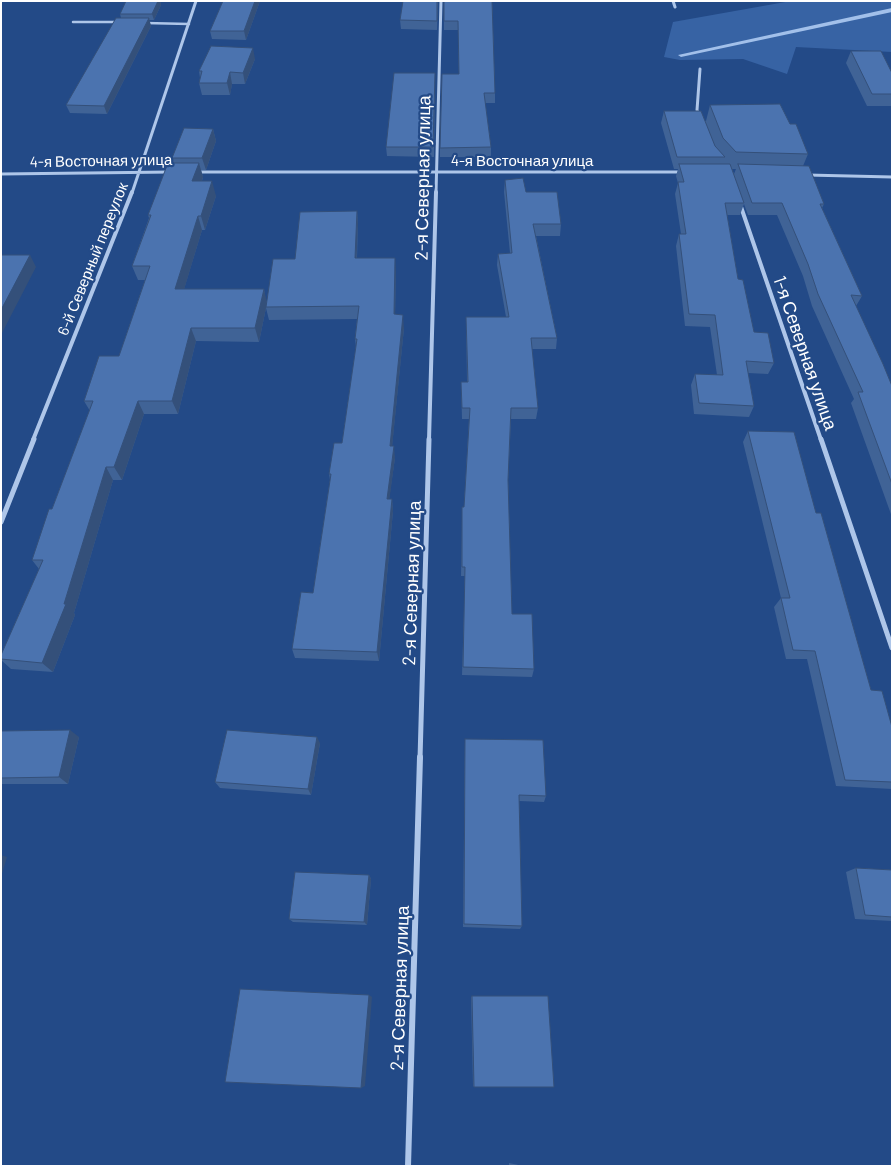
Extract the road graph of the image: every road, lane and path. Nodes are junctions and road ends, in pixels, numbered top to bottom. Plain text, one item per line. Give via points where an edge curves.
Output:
1 (196, 1) edge
2 (441, 1) edge
3 (673, 1) edge
4 (674, 7) dead end
5 (73, 22) dead end
6 (121, 22) edge
7 (140, 23) edge
8 (189, 24) junction
9 (700, 69) dead end
10 (700, 118) edge
11 (140, 172) junction
12 (180, 172) edge
13 (190, 172) edge
14 (438, 172) junction
15 (690, 172) edge
16 (1, 174) edge
17 (806, 175) edge
18 (892, 177) edge
19 (738, 200) edge
20 (1, 522) edge
21 (892, 648) edge
22 (408, 1166) edge

1 - 8 street, 6-й Северный переулок
2 - 14 street, 2-я Северная улица
3 - 4 street
5 - 6 lane
7 - 8 lane
8 - 11 street, 6-й Северный переулок
9 - 10 street via 697,110
11 - 12 street, 4-я Восточная улица
11 - 16 street, 4-я Восточная улица
11 - 20 street, 6-й Северный переулок
13 - 14 street, 4-я Восточная улица
14 - 15 street, 4-я Восточная улица
14 - 22 street, 2-я Северная улица
17 - 18 street
19 - 21 street, 1-я Северная улица

